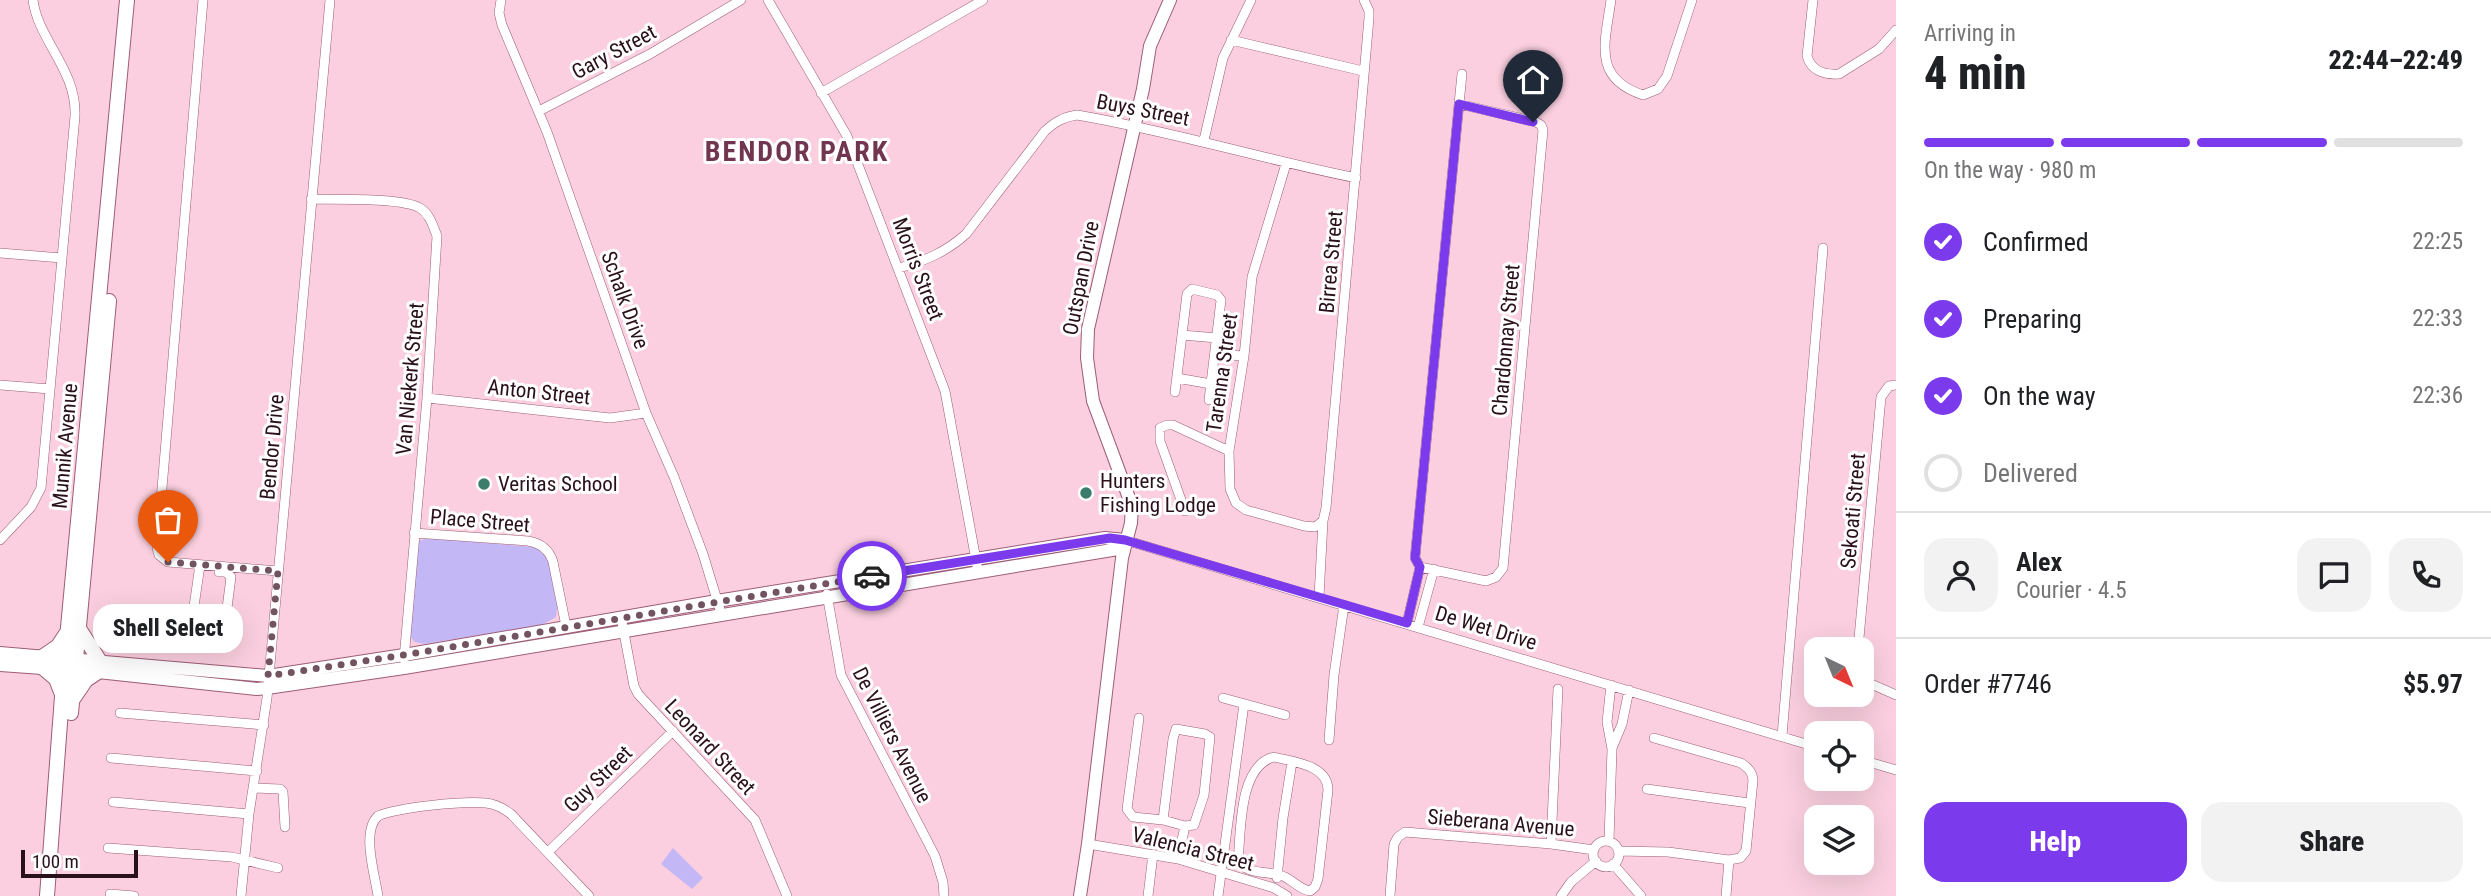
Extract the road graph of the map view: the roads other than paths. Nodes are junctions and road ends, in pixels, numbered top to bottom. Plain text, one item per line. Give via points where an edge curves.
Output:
1 (33, 0) edge
2 (127, 0) edge
3 (137, 0) edge
4 (203, 0) edge
5 (330, 0) edge
6 (501, 0) edge
7 (741, 0) edge
8 (768, 0) edge
9 (983, 0) edge
10 (1170, 0) edge
11 (1251, 0) edge
12 (1364, 0) edge
13 (1611, 0) edge
14 (1692, 0) edge
15 (1813, 0) edge
16 (1896, 30) edge
17 (1231, 40) junction
18 (1363, 71) junction
19 (1462, 74) dead end
20 (821, 93) junction
21 (1459, 104) junction
22 (539, 111) junction
23 (1133, 124) junction
24 (1204, 140) junction
25 (1286, 164) junction
26 (1356, 177) junction
27 (311, 199) junction
28 (1823, 248) dead end
29 (0, 253) edge
30 (62, 258) junction
31 (899, 268) junction
32 (1182, 335) junction
33 (1217, 338) junction
34 (1215, 354) junction
35 (1244, 356) junction
36 (1177, 378) junction
37 (1212, 384) junction
38 (1896, 384) edge
39 (0, 385) edge
40 (50, 389) junction
41 (1175, 392) dead end
42 (427, 398) junction
43 (1209, 400) dead end
44 (646, 414) junction
45 (1229, 451) junction
46 (1185, 510) dead end
47 (1321, 523) junction
48 (414, 533) junction
49 (0, 540) edge
50 (1125, 544) junction
51 (977, 565) junction
52 (1420, 567) junction
53 (199, 568) junction
54 (1434, 569) junction
55 (278, 571) junction
56 (826, 591) junction
57 (1319, 597) junction
58 (1344, 605) junction
59 (719, 607) junction
60 (1407, 623) junction
61 (623, 624) junction
62 (566, 626) junction
63 (1418, 628) junction
64 (74, 630) junction
65 (1859, 637) edge
66 (0, 653) edge
67 (43, 662) junction
68 (404, 662) junction
69 (0, 665) edge
70 (70, 665) junction
71 (99, 667) junction
72 (267, 682) junction
73 (1611, 685) junction
74 (1874, 685) edge
75 (1558, 689) dead end
76 (1629, 690) junction
77 (1896, 695) edge
78 (68, 698) junction
79 (1223, 698) dead end
80 (1244, 704) junction
81 (120, 713) dead end
82 (1285, 715) dead end
83 (1139, 718) dead end
84 (264, 724) junction
85 (673, 732) junction
86 (1782, 736) junction
87 (1654, 738) dead end
88 (1329, 740) dead end
89 (1804, 743) edge
90 (1612, 749) junction
91 (111, 758) dead end
92 (1292, 762) junction
93 (1874, 764) edge
94 (1896, 770) edge
95 (257, 771) junction
96 (254, 788) junction
97 (1647, 789) dead end
98 (113, 802) dead end
99 (1749, 803) junction
100 (249, 814) junction
101 (1163, 820) junction
102 (1185, 826) junction
103 (285, 827) dead end
104 (1609, 841) junction
105 (1088, 844) junction
106 (1551, 844) junction
107 (108, 848) dead end
108 (1594, 850) junction
109 (1618, 851) junction
110 (548, 852) junction
111 (1153, 853) junction
112 (243, 859) junction
113 (1178, 859) junction
114 (1729, 860) junction
115 (1596, 861) junction
116 (1613, 864) junction
117 (278, 868) dead end
118 (1221, 873) junction
119 (1278, 875) junction
120 (1274, 888) junction
121 (110, 894) dead end
122 (47, 896) edge
123 (57, 896) edge
124 (134, 896) edge
125 (241, 896) edge
126 (378, 896) edge
127 (589, 896) edge
128 (787, 896) edge
129 (944, 896) edge
130 (1080, 896) edge
131 (1148, 896) edge
132 (1218, 896) edge
133 (1287, 896) edge
134 (1390, 896) edge
135 (1561, 896) edge
136 (1641, 896) edge
137 (1726, 896) edge

1 - 30 street, Munnik Avenue via 75,104
2 - 64 main road, Munnik Avenue
3 - 64 main road, Munnik Avenue
4 - 53 street via 157,548 168,562
5 - 27 street, Bendor Drive
6 - 22 street, Schalk Drive via 502,26
7 - 22 street, Gary Street via 650,54
8 - 20 street, Morris Street
9 - 20 street
10 - 23 street, Outspan Drive via 1150,46
11 - 17 street
12 - 18 street, Birrea Street via 1369,18
13 - 14 street via 1604,54 1607,67 1626,89 1643,95 1658,89 1667,76
15 - 16 street via 1807,56 1818,71 1839,74 1879,49
17 - 18 street
17 - 24 street
18 - 26 street, Birrea Street
19 - 21 street
20 - 31 street, Morris Street via 847,136
21 - 52 street via 1415,558
21 - 54 street, Chardonnay Street via 1539,124 1543,133 1503,568 1486,581
22 - 44 street, Schalk Drive
23 - 24 street, Buys Street
23 - 31 street, Buys Street via 1077,115 1059,120 1045,131 966,234 940,254
23 - 50 street, Outspan Drive via 1087,343 1093,401 1131,500
24 - 25 street, Buys Street
25 - 26 street, Buys Street
25 - 35 street, Tarenna Street via 1254,269
26 - 47 street, Birrea Street
27 - 42 street, Van Niekerk Street via 410,205 420,208 433,224 437,256
27 - 55 street, Bendor Drive
28 - 86 street
29 - 30 street
30 - 40 street, Munnik Avenue
31 - 51 street, Morris Street via 947,398
32 - 33 street
32 - 33 street via 1187,294 1192,289 1220,296
32 - 36 street
33 - 34 street
34 - 35 street
34 - 37 street
35 - 45 street, Tarenna Street
36 - 37 street
36 - 41 street
37 - 43 street
38 - 65 street, Sekoati Street via 1881,397
39 - 40 street
40 - 49 street, Munnik Avenue via 41,488 32,507
42 - 44 street, Anton Street via 610,418
42 - 48 street, Van Niekerk Street
44 - 59 street, Schalk Drive via 678,486
45 - 46 street via 1173,425 1160,428 1160,441
45 - 47 street, Tarenna Street via 1230,489 1241,507 1304,526
47 - 57 street, Birrea Street
48 - 62 street, Place Street via 528,541 542,546 553,562
48 - 68 street, Van Niekerk Street
50 - 51 street, De Wet Drive
50 - 57 street, De Wet Drive
50 - 105 street, Outspan Drive
51 - 56 street, De Wet Drive
52 - 54 street
52 - 60 street
53 - 53 street via 190,634 195,643 206,645 227,608 231,578 226,572
53 - 55 street
54 - 63 street
55 - 72 street, Bendor Drive
56 - 59 street, De Wet Drive
56 - 129 street, De Villiers Avenue via 841,675 934,856
57 - 58 street, De Wet Drive
58 - 60 street, De Wet Drive
58 - 88 street
59 - 61 street, De Wet Drive
60 - 63 street, De Wet Drive
61 - 62 street, De Wet Drive
61 - 68 street, De Wet Drive
61 - 85 street, Leonard Street via 634,686
62 - 68 street, De Wet Drive
63 - 73 street, De Wet Drive
64 - 67 main road
64 - 70 main road, Munnik Avenue
64 - 71 main road
66 - 67 street, De Wet Drive
67 - 69 street, De Wet Drive
67 - 70 street, De Wet Drive
67 - 78 main road
68 - 72 street, De Wet Drive
70 - 71 street, De Wet Drive
70 - 78 main road, Munnik Avenue
71 - 72 street, De Wet Drive
71 - 78 main road
72 - 84 street, Bendor Drive
73 - 76 street, De Wet Drive
73 - 90 street via 1607,722
74 - 77 street
75 - 106 street
76 - 86 street, De Wet Drive
76 - 90 street
78 - 122 main road, Munnik Avenue
78 - 123 main road, Munnik Avenue
79 - 80 street
80 - 82 street
80 - 118 street
81 - 84 street
83 - 101 street via 1127,808 1133,817
84 - 95 street, Bendor Drive
85 - 110 street, Guy Street
85 - 128 street, Leonard Street via 755,820
86 - 89 street, De Wet Drive
87 - 99 street via 1741,763 1752,773
90 - 104 street
91 - 95 street
92 - 119 street
92 - 119 street via 1269,758 1254,772 1245,796 1238,862 1249,871
92 - 119 street via 1309,766 1328,780 1319,873 1310,891
93 - 94 street
95 - 96 street, Bendor Drive
96 - 100 street, Bendor Drive
96 - 103 street via 283,792
97 - 99 street
98 - 100 street
99 - 114 street via 1746,851
100 - 112 street, Bendor Drive
101 - 102 street
101 - 102 street via 1175,732 1178,728 1205,734 1210,743 1204,795 1194,825
102 - 113 street
104 - 108 street
104 - 109 street
105 - 111 street, Valencia Street
105 - 130 street, Outspan Drive
106 - 108 street, Sieberana Avenue
106 - 134 street, Sieberana Avenue via 1405,832 1394,844
107 - 112 street
108 - 115 street
109 - 114 street
109 - 116 street
110 - 126 street via 497,805 384,814 373,821 369,836
110 - 127 street
111 - 113 street, Valencia Street
111 - 131 street
112 - 117 street
112 - 125 street, Bendor Drive
113 - 118 street, Valencia Street
114 - 137 street
115 - 116 street
115 - 135 street via 1570,882
116 - 136 street
118 - 120 street, Valencia Street
118 - 132 street
119 - 120 street
120 - 133 street, Valencia Street
121 - 124 street

